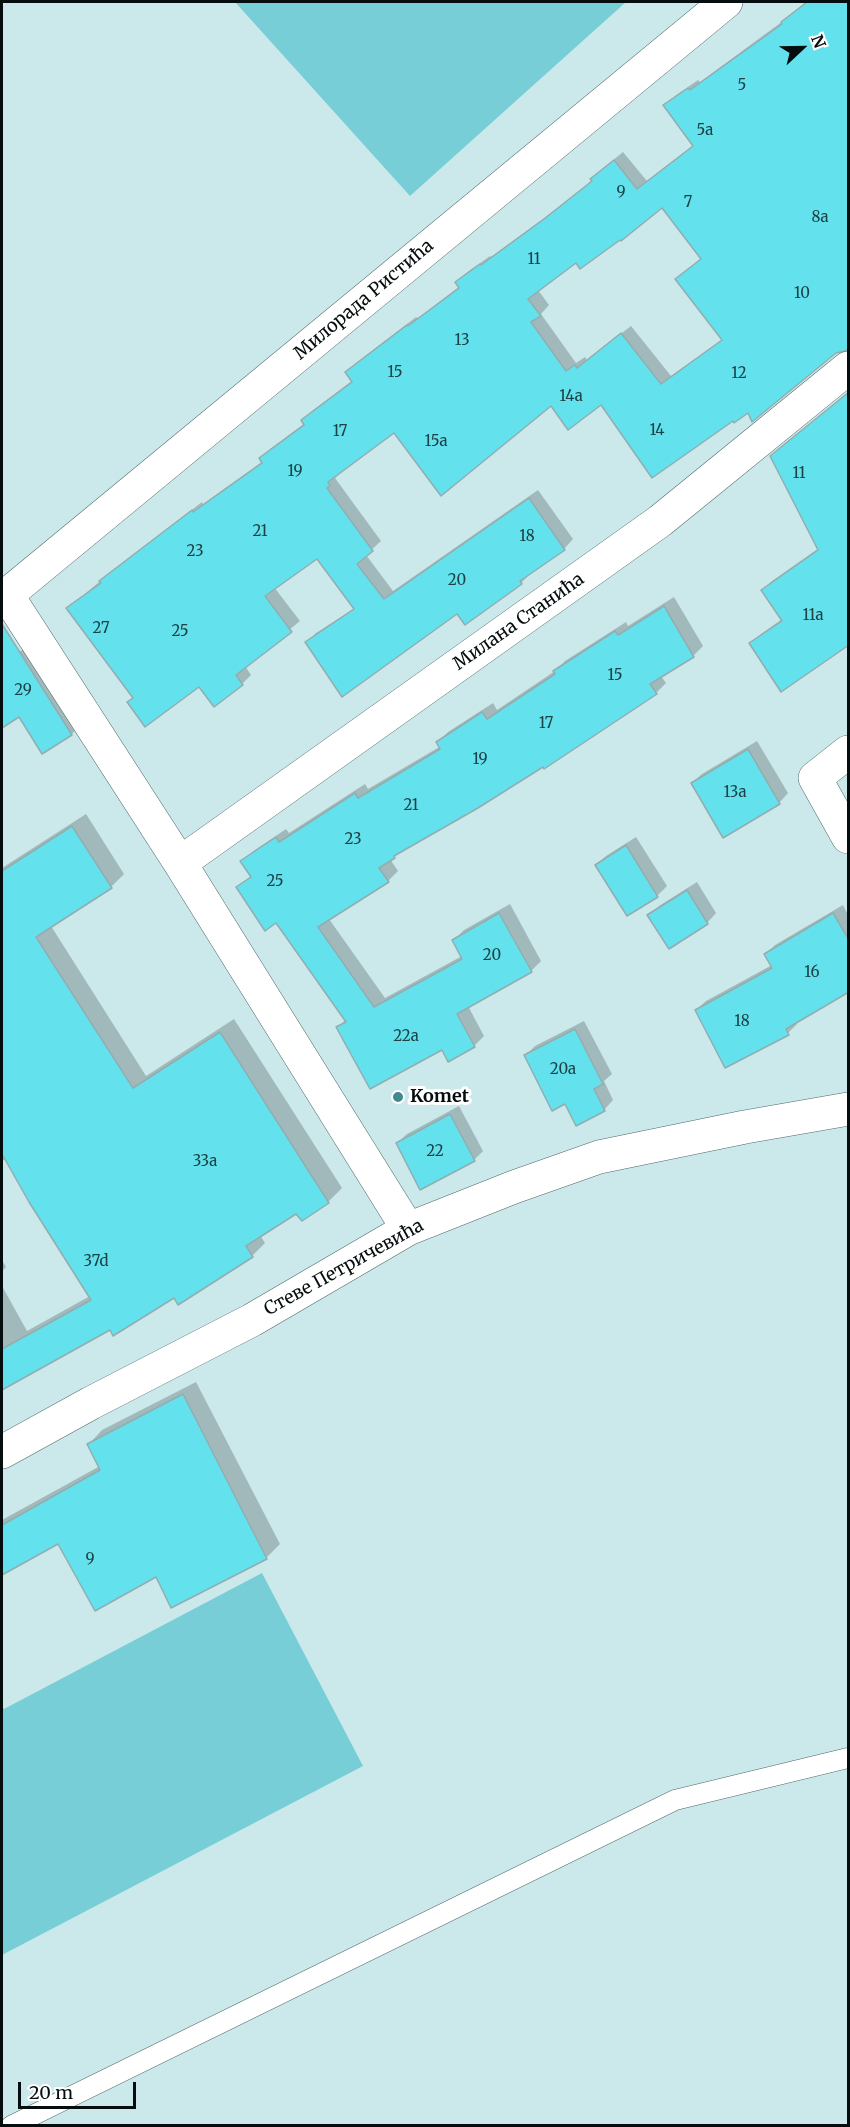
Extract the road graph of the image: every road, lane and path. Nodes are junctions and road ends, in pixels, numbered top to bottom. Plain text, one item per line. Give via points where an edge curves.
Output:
1 (726, 2) edge
2 (849, 368) edge
3 (4, 597) edge
4 (849, 752) edge
5 (849, 837) edge
6 (180, 863) junction
7 (849, 1109) edge
8 (408, 1229) junction
9 (2, 1452) edge
10 (849, 1758) edge
11 (11, 2126) edge

1 - 3 street, Милорада Ристића
2 - 6 street, Милана Станића via 660,521
3 - 6 street
4 - 5 street via 815,778
6 - 8 street
7 - 8 street, Стеве Петричевића via 599,1157
8 - 9 street, Стеве Петричевића via 252,1320
10 - 11 lane via 675,1800

